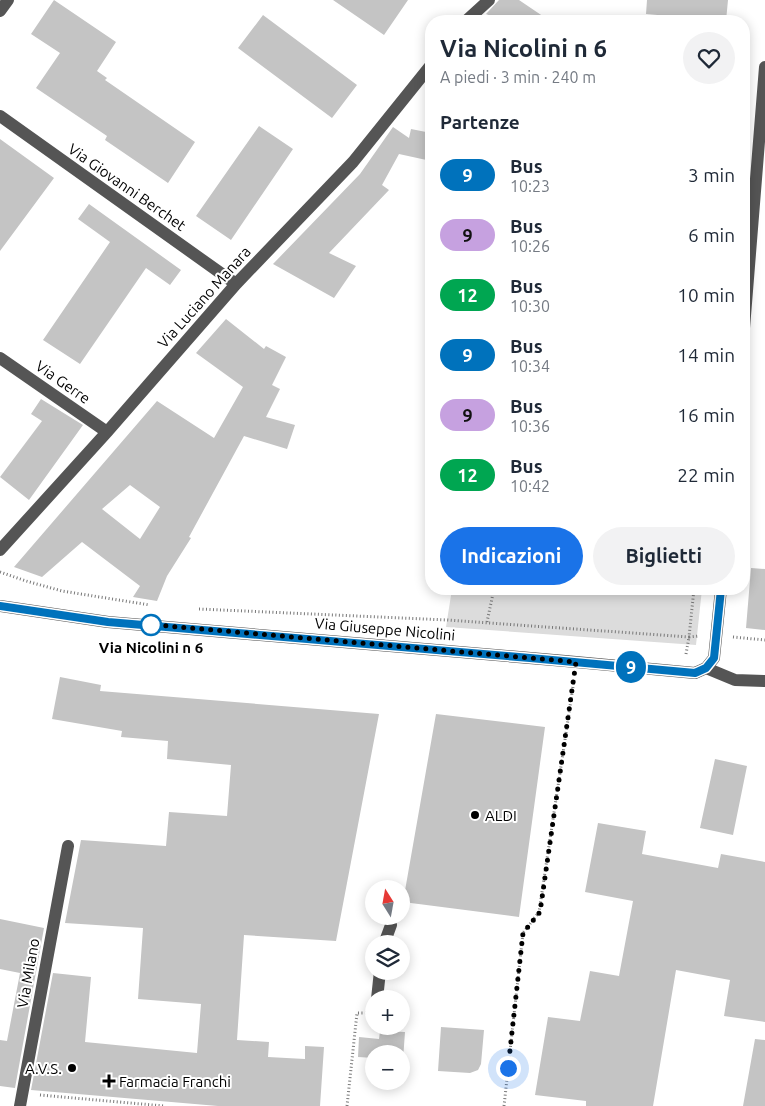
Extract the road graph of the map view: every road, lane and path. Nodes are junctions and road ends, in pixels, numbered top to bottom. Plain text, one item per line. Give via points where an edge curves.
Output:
1 (8, 0) edge
2 (489, 0) edge
3 (0, 11) edge
4 (475, 15) edge
5 (765, 67) edge
6 (425, 72) edge
7 (0, 116) edge
8 (750, 253) edge
9 (236, 284) junction
10 (0, 358) edge
11 (107, 432) junction
12 (0, 550) edge
13 (0, 572) edge
14 (493, 595) edge
15 (693, 595) edge
16 (720, 595) edge
17 (0, 606) edge
18 (155, 606) dead end
19 (194, 609) dead end
20 (487, 623) junction
21 (576, 662) junction
22 (706, 668) junction
23 (765, 681) edge
24 (68, 846) dead end
25 (391, 925) dead end
26 (387, 935) edge
27 (365, 1013) edge
28 (21, 1100) edge
29 (164, 1106) edge
30 (347, 1106) edge
31 (504, 1106) edge

1 - 3 street
2 - 4 street
5 - 8 street
6 - 9 street, Via Luciano Manara via 353,162
7 - 9 street, Via Giovanni Berchet
9 - 11 street, Via Luciano Manara
10 - 11 street, Via Gerre
11 - 12 street, Via Luciano Manara
13 - 18 path via 62,591
14 - 20 path
15 - 20 path via 689,636
16 - 22 street via 714,658
17 - 21 street, Via Giuseppe Nicolini via 108,622
19 - 20 path
21 - 22 street, Via Giuseppe Nicolini via 695,673
21 - 31 path via 540,912 523,933
22 - 23 street via 735,680
24 - 28 street, Via Milano
25 - 26 street
27 - 30 path via 357,1013
28 - 29 path

